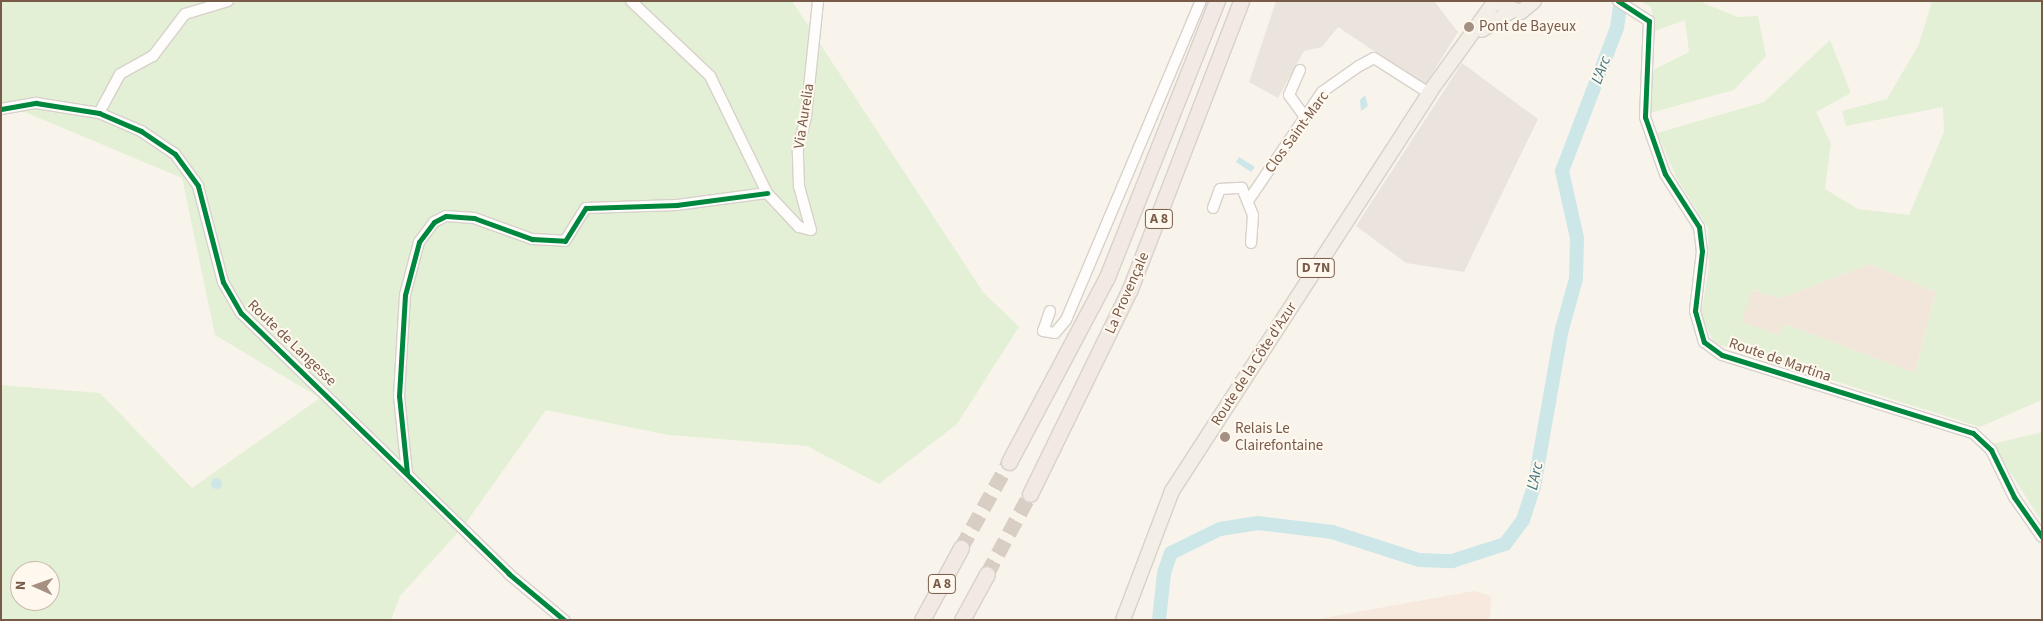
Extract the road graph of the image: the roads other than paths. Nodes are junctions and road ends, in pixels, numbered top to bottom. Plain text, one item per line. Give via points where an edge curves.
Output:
1 (228, 1) edge
2 (631, 1) edge
3 (818, 1) edge
4 (1201, 1) edge
5 (1217, 1) edge
6 (1241, 1) edge
7 (1495, 1) edge
8 (1500, 1) edge
9 (1618, 1) edge
10 (1534, 2) edge
11 (1511, 11) junction
12 (1461, 48) junction
13 (1300, 70) dead end
14 (1429, 92) junction
15 (1, 109) edge
16 (99, 113) junction
17 (1305, 117) junction
18 (767, 193) junction
19 (1248, 201) junction
20 (1212, 208) dead end
21 (1251, 243) dead end
22 (1050, 311) dead end
23 (1009, 462) tunnel mouth
24 (407, 472) junction
25 (1030, 494) tunnel mouth
26 (2042, 537) edge
27 (962, 548) tunnel mouth
28 (987, 574) tunnel mouth
29 (564, 620) edge
30 (922, 620) edge
31 (962, 620) edge
32 (1123, 620) edge

1 - 16 street via 185,14 152,56 120,74
2 - 18 street via 710,76
3 - 18 street, Via Aurelia via 806,116 798,149 799,186 811,230 799,227
4 - 22 street via 1066,320 1056,333 1043,331
5 - 23 highway, La Provençale / A 8 via 1107,277
6 - 25 highway, La Provençale / A 8 via 1130,289
7 - 12 main road, Route de la Côte d'Azur / D 7N
8 - 11 main road
9 - 26 street, Route de Martina via 1638,10 1649,21 1645,117 1664,174 1699,227 1702,250 1696,311 1704,342 1722,355 1973,433 1990,450 2014,497
10 - 11 main road, Route de la Côte d'Azur via 1521,12
11 - 12 main road, Route de la Côte d'Azur / D 7N
12 - 14 main road, Route de la Côte d'Azur / D 7N
13 - 17 street via 1289,95
14 - 17 street, Clos Saint-Marc via 1374,58 1322,92
14 - 32 main road, Route de la Côte d'Azur / D 7N via 1172,492
15 - 16 street, Route de Langesse via 36,104
16 - 24 street, Route de Langesse via 141,131 175,154 198,186 230,300
17 - 19 street, Clos Saint-Marc
18 - 24 street via 677,206 586,208 564,241 532,239 474,218 446,216 434,222 419,242 405,295 399,396
19 - 20 street via 1242,188 1224,186
19 - 21 street via 1253,216
24 - 29 street, Route de Langesse via 509,574
27 - 30 highway, A 8
28 - 31 highway, A 8

